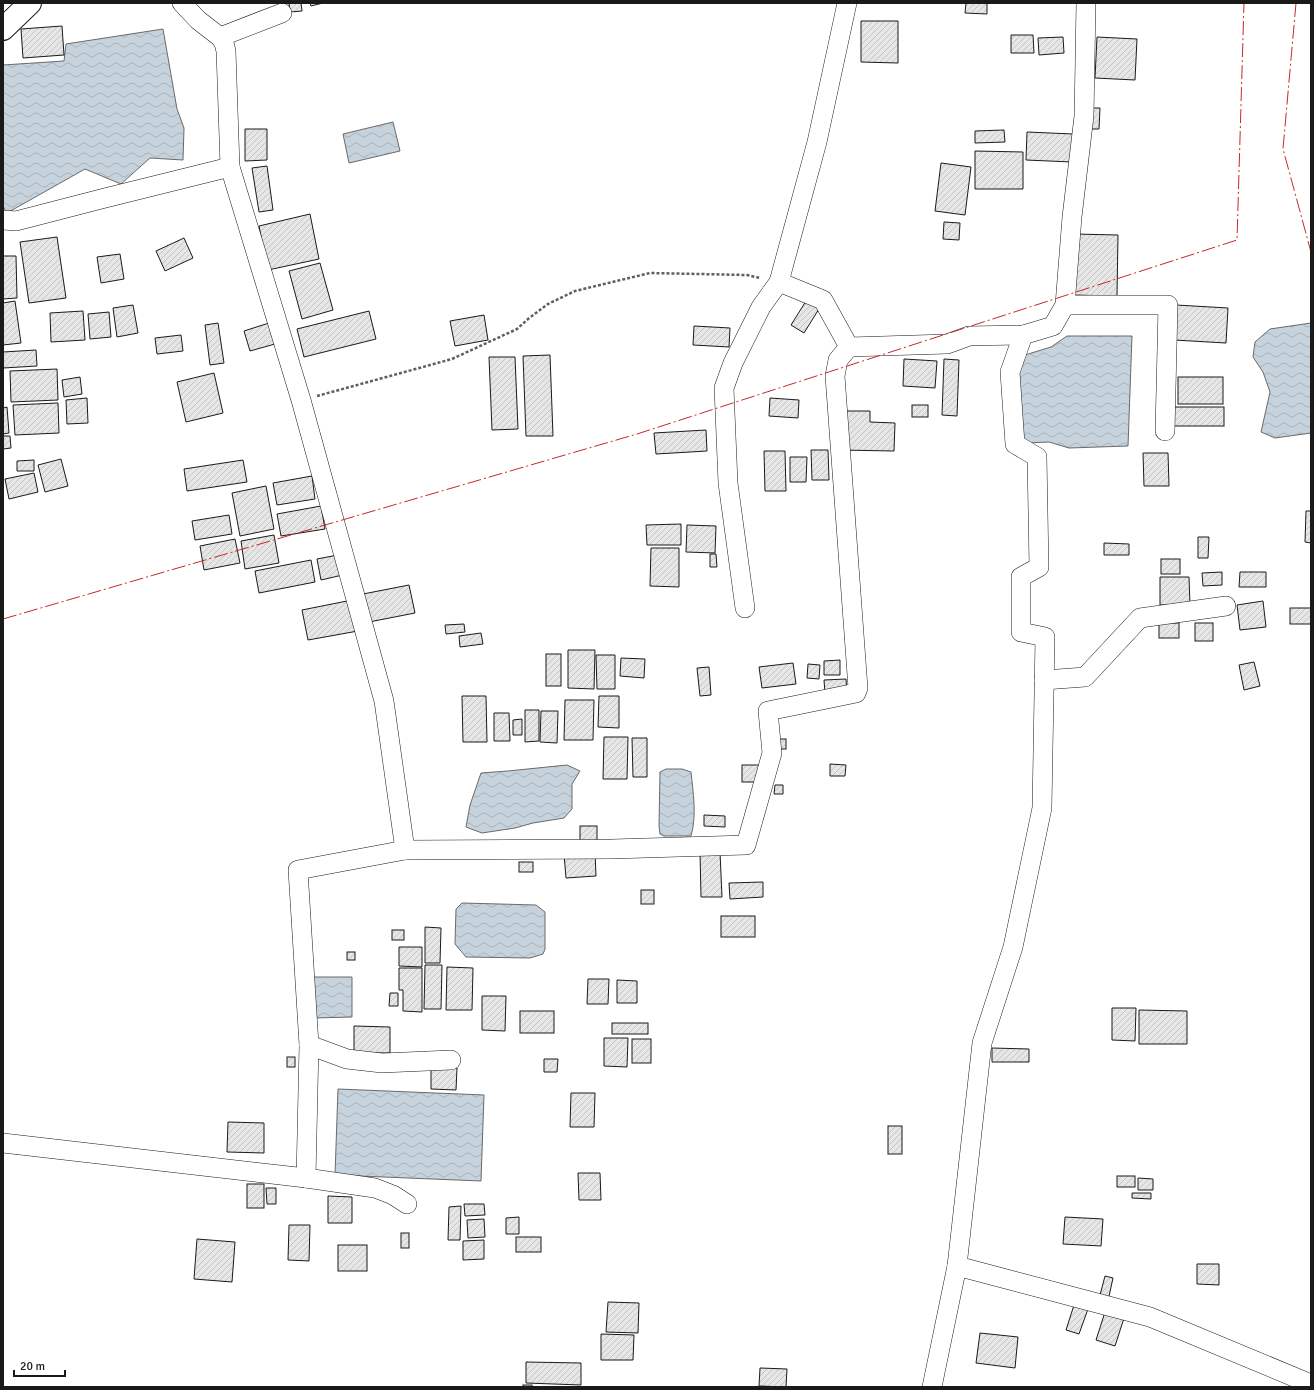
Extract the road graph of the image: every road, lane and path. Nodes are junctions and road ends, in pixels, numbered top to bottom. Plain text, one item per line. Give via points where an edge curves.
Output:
1 (30, 3) edge
2 (182, 3) edge
3 (847, 3) edge
4 (1086, 3) edge
5 (282, 13) dead end
6 (3, 28) edge
7 (220, 37) junction
8 (230, 167) junction
9 (3, 220) edge
10 (779, 282) junction
11 (1065, 305) junction
12 (1023, 335) junction
13 (849, 347) junction
14 (301, 400) junction
15 (1165, 432) dead end
16 (1226, 606) dead end
17 (745, 608) dead end
18 (1044, 680) junction
19 (406, 850) junction
20 (309, 1045) junction
21 (451, 1060) dead end
22 (3, 1144) edge
23 (306, 1178) junction
24 (407, 1204) dead end
25 (957, 1266) junction
26 (1311, 1384) edge
27 (932, 1387) edge

1 - 6 highway
2 - 7 street via 198,20
3 - 10 street via 817,142
4 - 11 street via 1084,116
5 - 7 street
7 - 8 street via 226,50
8 - 9 street via 16,221
8 - 14 street
10 - 13 street via 823,300
10 - 14 path via 747,275 650,273 575,291 544,307 517,330 452,359
10 - 17 street via 761,307 733,363 724,388 728,483
11 - 12 street via 1053,326
11 - 15 street via 1168,305
12 - 13 street via 969,336 947,344
12 - 18 street via 1010,372 1015,444 1037,457 1039,567 1021,577 1021,632 1045,637
13 - 19 street via 838,360 835,376 858,688 856,693 768,711 772,753 746,845 612,849
14 - 19 street via 384,702
16 - 18 street via 1140,618 1085,677
18 - 25 street via 1042,808 1013,947 982,1043
19 - 20 street via 298,870
20 - 21 street via 346,1059 382,1063
20 - 23 street
22 - 23 street
23 - 24 street via 375,1188
25 - 26 street via 1150,1317
25 - 27 street

